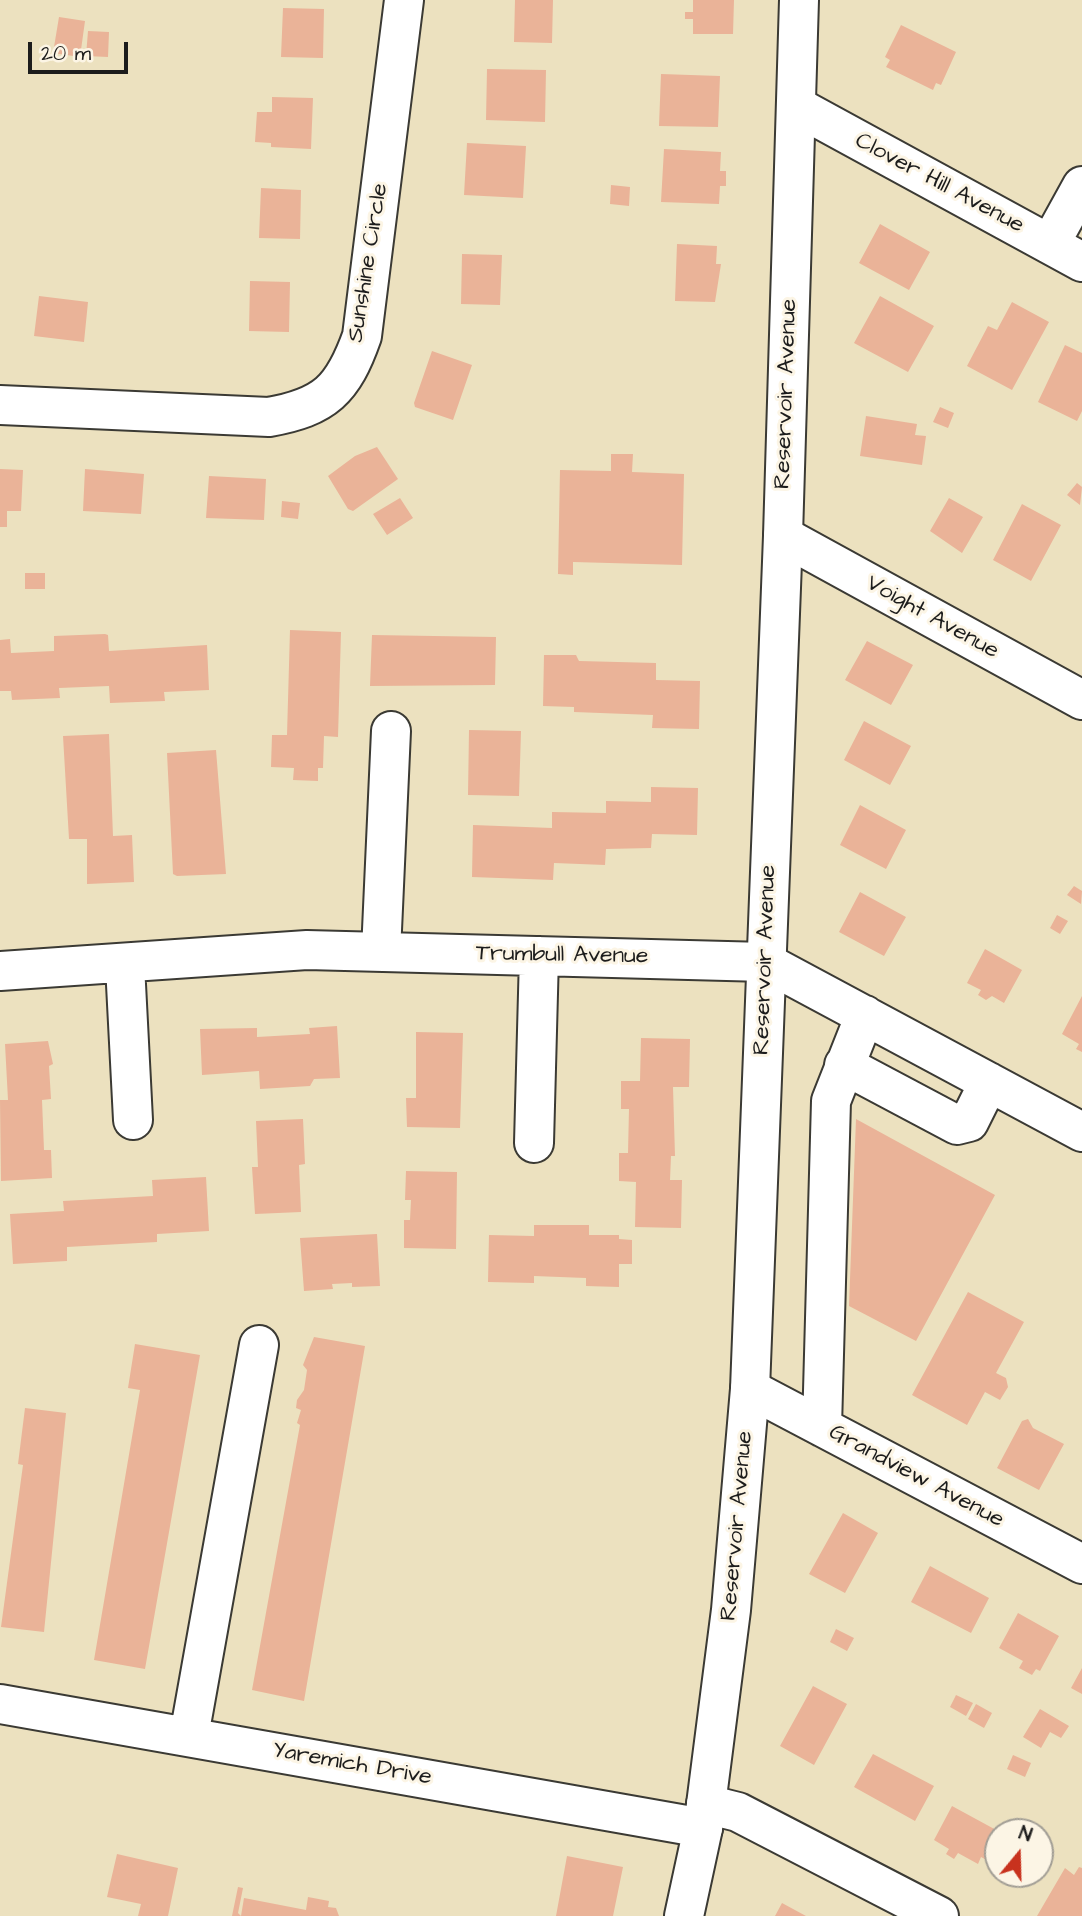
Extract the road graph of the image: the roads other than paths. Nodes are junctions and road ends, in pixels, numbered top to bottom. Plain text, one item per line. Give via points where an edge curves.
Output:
1 (404, 0) edge
2 (799, 0) edge
3 (796, 106) junction
4 (1082, 186) edge
5 (1066, 253) edge
6 (0, 405) edge
7 (783, 536) junction
8 (1082, 700) edge
9 (391, 731) dead end
10 (381, 951) junction
11 (539, 956) junction
12 (765, 962) junction
13 (1, 964) edge
14 (125, 965) junction
15 (865, 1015) junction
16 (844, 1065) junction
17 (989, 1083) junction
18 (133, 1120) dead end
19 (1082, 1132) edge
20 (534, 1143) dead end
21 (259, 1345) dead end
22 (750, 1389) junction
23 (822, 1427) junction
24 (1082, 1564) edge
25 (0, 1704) edge
26 (189, 1736) junction
27 (704, 1816) junction
28 (684, 1916) edge
29 (939, 1916) edge

1 - 6 street, Sunshine Circle via 362,336 341,382 305,411 269,417
2 - 3 street, Reservoir Avenue
3 - 5 street, Clover Hill Avenue
3 - 7 street, Reservoir Avenue
4 - 5 street
7 - 8 street, Voight Avenue
7 - 12 street, Reservoir Avenue
9 - 10 street
10 - 11 street, Trumbull Avenue
10 - 14 street, Trumbull Avenue via 307,950
11 - 12 street, Trumbull Avenue
11 - 20 street
12 - 15 street, Trumbull Avenue
12 - 22 street, Reservoir Avenue
13 - 14 street, Trumbull Avenue
14 - 18 street
15 - 16 street
15 - 17 street, Trumbull Avenue
16 - 17 street via 957,1125 969,1122
16 - 23 street via 831,1101
17 - 19 street, Trumbull Avenue
21 - 26 street
22 - 23 street, Grandview Avenue
22 - 27 street, Reservoir Avenue via 731,1610
23 - 24 street, Grandview Avenue
25 - 26 street, Yaremich Drive
26 - 27 street, Yaremich Drive
27 - 28 street, Reservoir Avenue
27 - 29 street, Yaremich Drive via 738,1812

